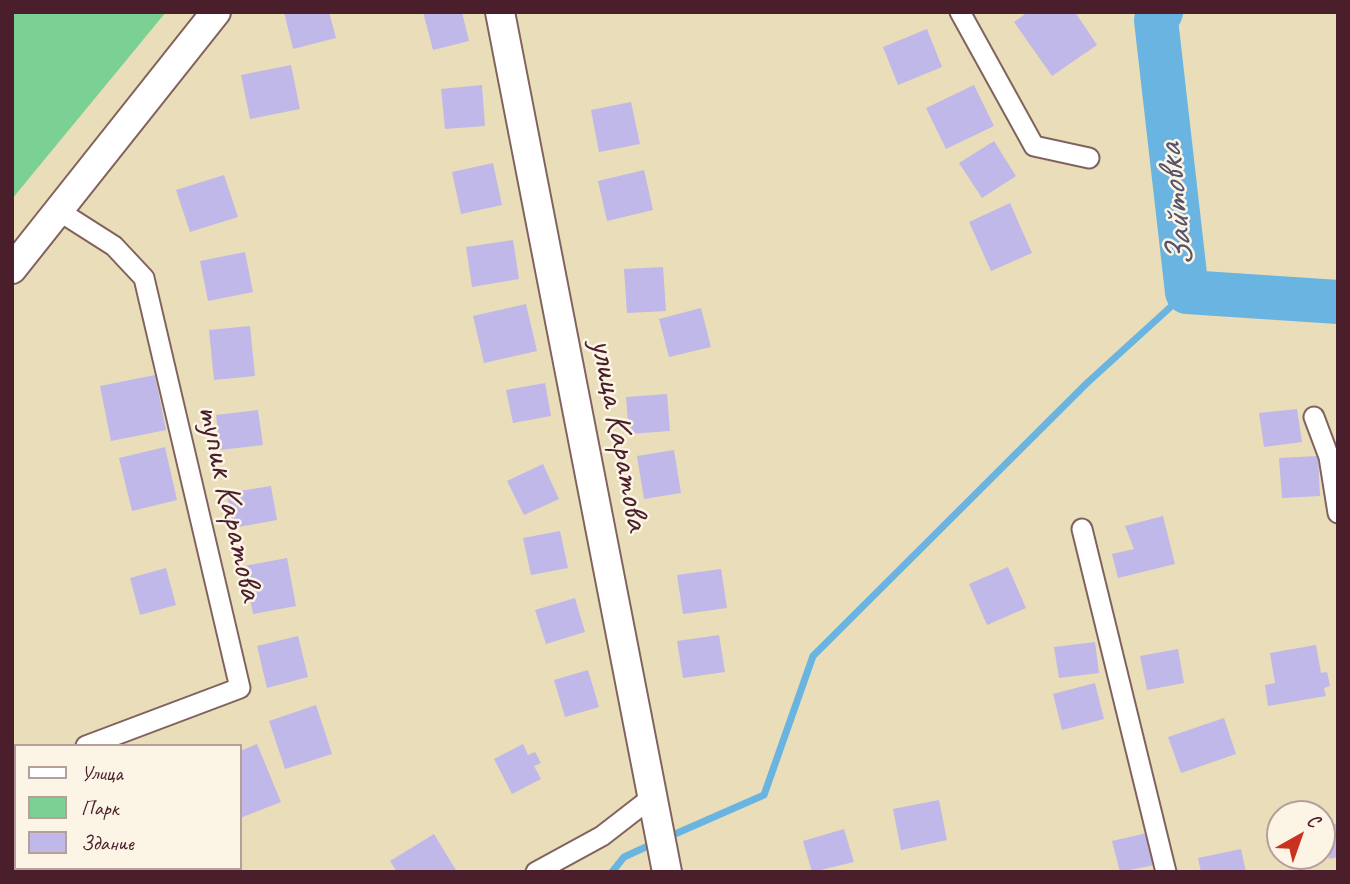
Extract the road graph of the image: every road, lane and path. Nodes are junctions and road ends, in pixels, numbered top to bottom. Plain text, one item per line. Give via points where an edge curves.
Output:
1 (216, 12) edge
2 (500, 12) edge
3 (960, 12) edge
4 (1088, 158) dead end
5 (59, 211) junction
6 (12, 269) edge
7 (1314, 417) dead end
8 (1338, 513) edge
9 (1082, 529) dead end
10 (91, 744) edge
11 (651, 798) junction
12 (536, 872) edge
13 (667, 872) edge
14 (1166, 872) edge

1 - 5 street
2 - 11 street, улица Каратова
3 - 4 street via 1034,146
5 - 6 street
5 - 10 street, тупик Каратова via 114,246 144,278 240,688
7 - 8 street via 1329,457
9 - 14 street
11 - 12 street via 602,836
11 - 13 street, улица Каратова

